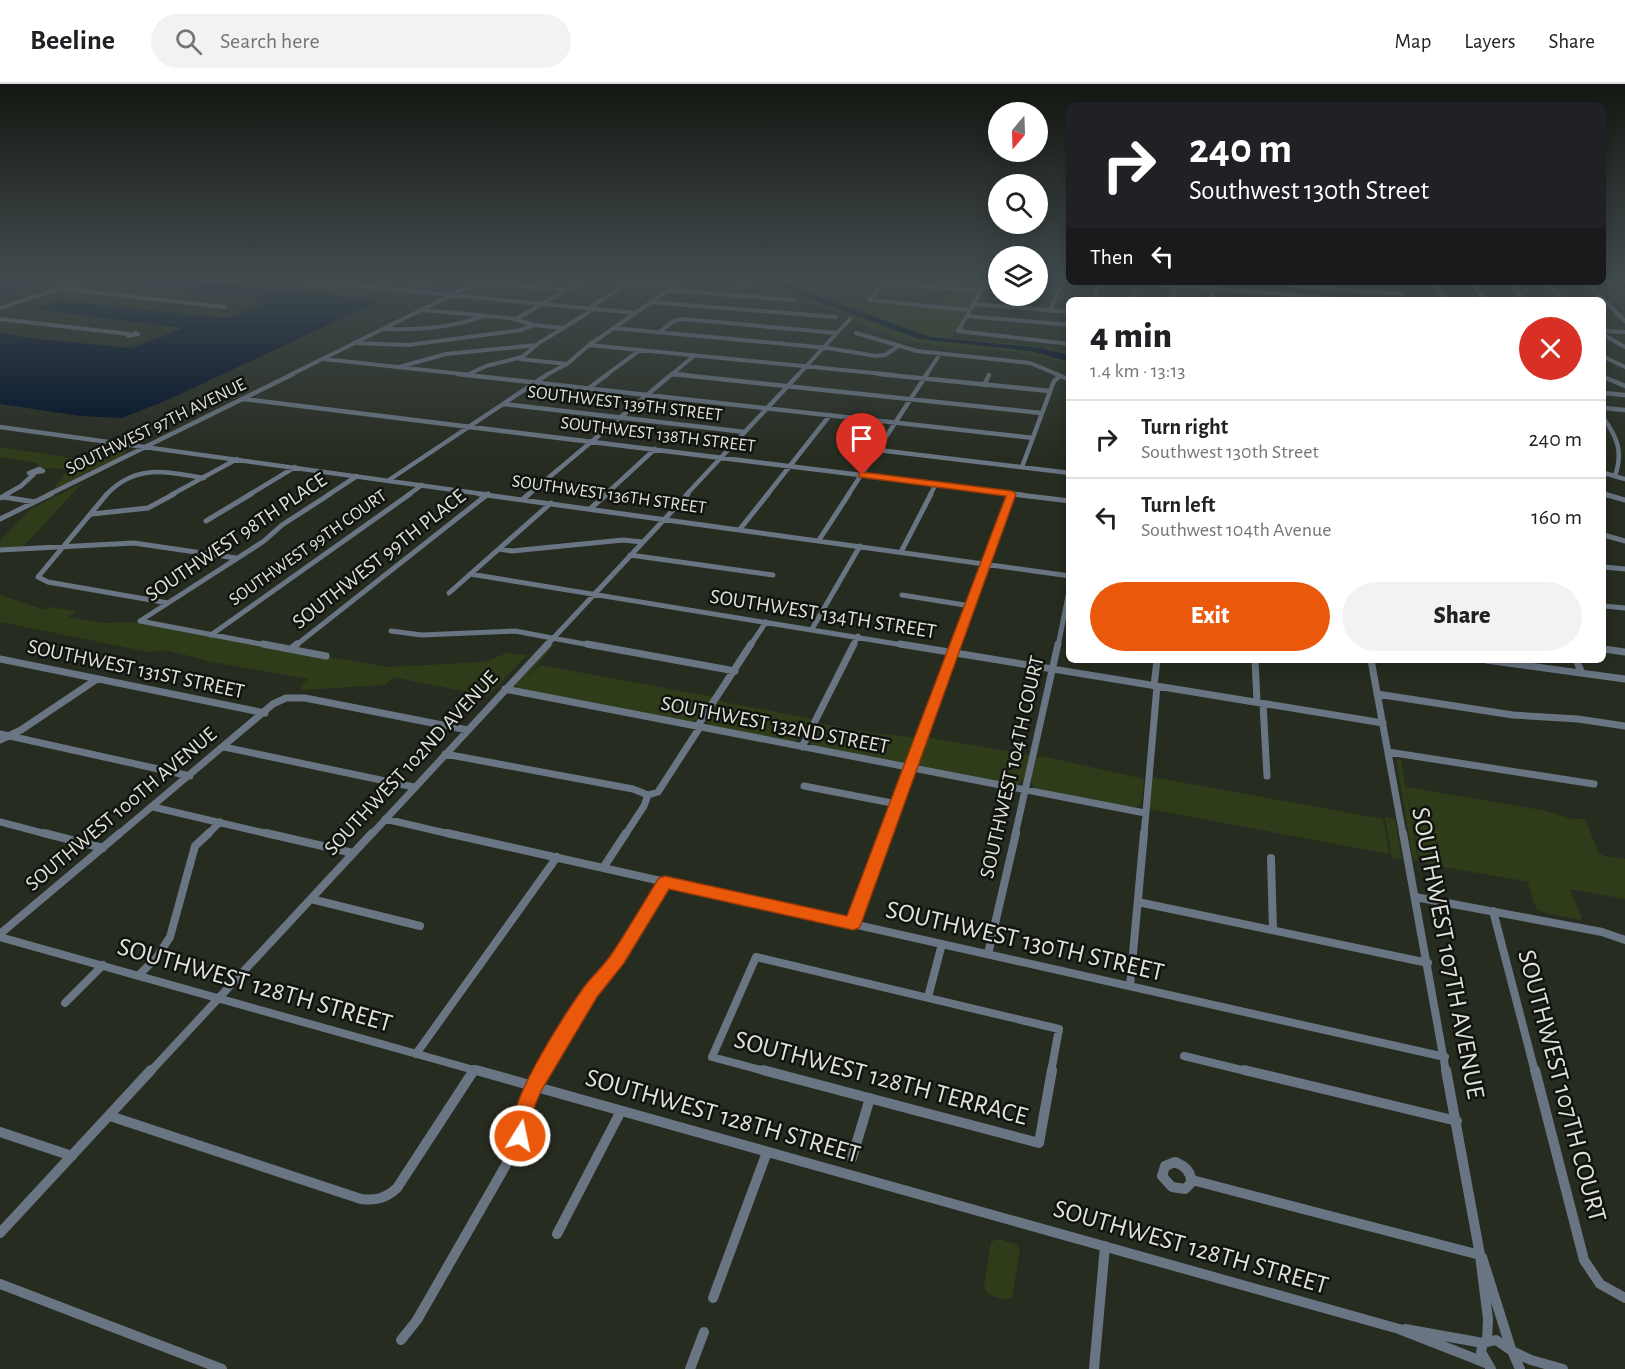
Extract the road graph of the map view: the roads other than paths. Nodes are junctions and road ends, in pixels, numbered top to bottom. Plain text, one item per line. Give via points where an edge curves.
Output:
1 (364, 339) edge
2 (455, 339) edge
3 (547, 339) edge
4 (598, 339) edge
5 (723, 339) edge
6 (831, 339) edge
7 (873, 339) edge
8 (1027, 339) edge
9 (356, 343) junction
10 (1066, 344) edge
11 (537, 345) junction
12 (589, 345) junction
13 (897, 347) junction
14 (822, 348) junction
15 (640, 350) junction
16 (940, 354) junction
17 (695, 356) junction
18 (1606, 358) edge
19 (324, 359) junction
20 (520, 359) junction
21 (567, 364) junction
22 (399, 367) junction
23 (805, 367) junction
24 (1625, 367) edge
25 (673, 374) junction
26 (467, 375) junction
27 (989, 375) dead end
28 (1060, 376) junction
29 (1066, 378) edge
30 (1606, 378) edge
31 (924, 379) junction
32 (534, 382) junction
33 (984, 385) junction
34 (787, 386) junction
35 (1625, 386) edge
36 (589, 388) junction
37 (1050, 391) junction
38 (1606, 393) edge
39 (648, 395) junction
40 (1625, 395) edge
41 (243, 399) junction
42 (910, 400) junction
43 (503, 404) junction
44 (766, 408) junction
45 (1606, 408) edge
46 (1625, 410) edge
47 (1041, 413) junction
48 (831, 415) junction
49 (621, 417) junction
50 (896, 422) junction
51 (1606, 422) edge
52 (0, 427) edge
53 (469, 427) junction
54 (745, 432) junction
55 (1033, 438) junction
56 (125, 441) dead end
57 (591, 442) junction
58 (144, 448) junction
59 (655, 449) junction
60 (878, 450) junction
61 (720, 458) junction
62 (237, 459) junction
63 (790, 466) junction
64 (295, 467) junction
65 (1022, 467) junction
66 (1066, 472) edge
67 (34, 474) dead end
68 (1606, 474) edge
69 (862, 475) junction
70 (357, 476) junction
71 (1615, 476) junction
72 (204, 478) junction
73 (1625, 479) edge
74 (389, 480) junction
75 (936, 484) junction
76 (422, 485) junction
77 (488, 494) junction
78 (1012, 494) junction
79 (1606, 495) edge
80 (1, 497) edge
81 (524, 499) junction
82 (1625, 500) edge
83 (1066, 501) edge
84 (35, 502) junction
85 (551, 503) junction
86 (591, 508) junction
87 (92, 514) junction
88 (664, 518) junction
89 (0, 519) edge
90 (206, 520) dead end
91 (740, 529) junction
92 (1606, 536) edge
93 (819, 540) junction
94 (1625, 541) edge
95 (642, 542) junction
96 (64, 546) junction
97 (860, 546) junction
98 (499, 549) junction
99 (0, 550) edge
100 (901, 552) junction
101 (630, 555) junction
102 (236, 558) junction
103 (986, 564) junction
104 (1606, 567) edge
105 (1625, 569) edge
106 (1066, 573) edge
107 (470, 574) junction
108 (773, 575) dead end
109 (448, 593) dead end
110 (594, 594) junction
111 (902, 595) dead end
112 (168, 603) junction
113 (971, 606) junction
114 (1066, 606) edge
115 (1606, 606) edge
116 (1625, 608) edge
117 (766, 621) junction
118 (812, 629) junction
119 (391, 632) dead end
120 (211, 635) junction
121 (858, 636) junction
122 (552, 639) junction
123 (291, 649) junction
124 (1606, 649) edge
125 (954, 651) junction
126 (1625, 652) edge
127 (326, 656) dead end
128 (0, 659) edge
129 (1157, 663) edge
130 (1255, 663) edge
131 (1372, 663) edge
132 (1507, 663) edge
133 (1577, 663) edge
134 (1053, 669) junction
135 (735, 671) junction
136 (1582, 674) junction
137 (97, 679) junction
138 (1625, 680) edge
139 (1156, 686) junction
140 (505, 689) junction
141 (1377, 694) junction
142 (1260, 703) junction
143 (265, 712) junction
144 (1383, 723) junction
145 (1625, 726) edge
146 (699, 727) junction
147 (468, 730) junction
148 (0, 734) edge
149 (10, 736) junction
150 (0, 740) edge
151 (224, 747) junction
152 (802, 747) junction
153 (1388, 752) junction
154 (445, 754) junction
155 (911, 769) junction
156 (189, 776) junction
157 (1267, 776) dead end
158 (1594, 784) dead end
159 (804, 786) dead end
160 (414, 787) junction
161 (1025, 790) junction
162 (648, 795) junction
163 (897, 804) junction
164 (153, 807) junction
165 (1144, 813) junction
166 (385, 819) junction
167 (0, 822) edge
168 (220, 822) junction
169 (103, 848) junction
170 (353, 854) junction
171 (557, 857) junction
172 (1271, 858) dead end
173 (603, 868) junction
174 (665, 882) junction
175 (1415, 897) junction
176 (311, 899) junction
177 (1138, 902) junction
178 (1493, 911) junction
179 (853, 924) junction
180 (420, 926) dead end
181 (1273, 930) junction
182 (0, 935) edge
183 (1624, 940) edge
184 (942, 944) junction
185 (988, 954) junction
186 (1428, 963) junction
187 (103, 965) junction
188 (139, 975) junction
189 (1130, 986) junction
190 (928, 997) junction
191 (220, 998) junction
192 (65, 1003) dead end
193 (416, 1054) junction
194 (1184, 1056) dead end
195 (1445, 1057) junction
196 (474, 1070) junction
197 (534, 1087) junction
198 (870, 1098) junction
199 (621, 1111) junction
200 (110, 1116) junction
201 (1456, 1121) junction
202 (0, 1132) edge
203 (767, 1152) junction
204 (72, 1156) junction
205 (852, 1158) dead end
206 (1192, 1180) dead end
207 (0, 1233) edge
208 (557, 1234) dead end
209 (1105, 1246) junction
210 (1480, 1254) junction
211 (0, 1284) edge
212 (713, 1298) dead end
213 (1625, 1298) edge
214 (1399, 1329) junction
215 (704, 1332) dead end
216 (401, 1340) dead end
217 (1485, 1342) junction
218 (1512, 1350) junction
219 (1490, 1368) edge
220 (222, 1369) edge
221 (690, 1369) edge
222 (1094, 1369) edge
223 (1520, 1369) edge
224 (1563, 1369) edge

1 - 9 street, SOUTHWEST 97TH AVENUE
2 - 9 street via 408,345
3 - 11 street
4 - 12 street
5 - 14 street
6 - 14 street, SOUTHWEST 102ND AVENUE
7 - 13 street
8 - 10 street
9 - 19 street, SOUTHWEST 97TH AVENUE
11 - 20 street
11 - 22 street via 413,361
12 - 15 street
12 - 21 street
13 - 14 street via 882,356
13 - 16 street
14 - 23 street, SOUTHWEST 102ND AVENUE
15 - 17 street
15 - 36 street
16 - 28 street via 1028,363
16 - 31 street
17 - 23 street
17 - 25 street
18 - 24 street
19 - 22 street
19 - 41 street, SOUTHWEST 97TH AVENUE
20 - 21 street
20 - 26 street
21 - 32 street
22 - 26 street
23 - 31 street
23 - 34 street, SOUTHWEST 102ND AVENUE
25 - 34 street
25 - 39 street
26 - 32 street
27 - 33 street
28 - 29 street
28 - 37 street
30 - 35 street
31 - 33 street
31 - 42 street
32 - 36 street
32 - 43 street
33 - 37 street
34 - 42 street
34 - 44 street, SOUTHWEST 102ND AVENUE
36 - 39 street
37 - 47 street
38 - 40 street
39 - 44 street
39 - 49 street
41 - 53 street, SOUTHWEST 138TH STREET
41 - 58 street, SOUTHWEST 97TH AVENUE
42 - 47 street
42 - 50 street
43 - 49 street, SOUTHWEST 139TH STREET
43 - 53 street
44 - 48 street
44 - 54 street, SOUTHWEST 102ND AVENUE
45 - 46 street
47 - 55 street
48 - 50 street
48 - 63 street
49 - 54 street, SOUTHWEST 139TH STREET
49 - 57 street
50 - 55 street
50 - 60 street
51 - 71 street via 1623,451 1623,463
52 - 56 street, SOUTHWEST 136TH STREET
52 - 58 street, SOUTHWEST 136TH STREET
53 - 57 street, SOUTHWEST 138TH STREET
53 - 74 street
54 - 61 street, SOUTHWEST 102ND AVENUE
55 - 65 street
57 - 59 street, SOUTHWEST 138TH STREET
57 - 81 street
58 - 62 street, SOUTHWEST 136TH STREET
58 - 84 street, SOUTHWEST 97TH AVENUE
59 - 61 street, SOUTHWEST 138TH STREET
59 - 86 street
60 - 65 street
60 - 69 street
61 - 63 street, SOUTHWEST 138TH STREET
61 - 88 street, SOUTHWEST 102ND AVENUE
62 - 64 street, SOUTHWEST 136TH STREET
62 - 72 street
63 - 69 street, SOUTHWEST 138TH STREET
63 - 91 street
64 - 70 street, SOUTHWEST 136TH STREET
64 - 90 street
65 - 66 street
67 - 80 street
68 - 71 street
69 - 75 street, SOUTHWEST 138TH STREET
69 - 93 street
70 - 74 street, SOUTHWEST 136TH STREET
70 - 102 street, SOUTHWEST 98TH PLACE
71 - 73 street
72 - 87 street via 154,506
72 - 87 street via 140,472 116,485
74 - 76 street, SOUTHWEST 136TH STREET
75 - 78 street, SOUTHWEST 138TH STREET
75 - 100 street
76 - 77 street, SOUTHWEST 136TH STREET
76 - 120 street, SOUTHWEST 99TH COURT
77 - 81 street, SOUTHWEST 136TH STREET
77 - 123 street, SOUTHWEST 99TH PLACE
78 - 83 street, SOUTHWEST 138TH STREET
78 - 103 street
79 - 82 street
80 - 84 street
81 - 85 street, SOUTHWEST 136TH STREET
84 - 89 street, SOUTHWEST 97TH AVENUE
85 - 86 street, SOUTHWEST 136TH STREET
85 - 98 street
86 - 88 street, SOUTHWEST 136TH STREET
87 - 96 street
88 - 91 street, SOUTHWEST 136TH STREET
88 - 95 street, SOUTHWEST 102ND AVENUE
91 - 93 street, SOUTHWEST 136TH STREET
92 - 94 street
93 - 97 street, SOUTHWEST 136TH STREET
95 - 98 street
95 - 101 street, SOUTHWEST 102ND AVENUE
96 - 99 street
96 - 102 street via 139,543
96 - 112 street via 38,579
97 - 100 street, SOUTHWEST 136TH STREET
97 - 118 street
98 - 107 street
100 - 103 street, SOUTHWEST 136TH STREET
101 - 108 street
101 - 110 street, SOUTHWEST 102ND AVENUE
102 - 112 street, SOUTHWEST 98TH PLACE
103 - 106 street, SOUTHWEST 136TH STREET
103 - 113 street
104 - 105 street
107 - 109 street
107 - 110 street, SOUTHWEST 134TH STREET
110 - 117 street, SOUTHWEST 134TH STREET
110 - 122 street, SOUTHWEST 102ND AVENUE
111 - 113 street
112 - 120 street, SOUTHWEST 98TH PLACE via 140,621
113 - 125 street
114 - 134 street, SOUTHWEST 104TH COURT
115 - 116 street
117 - 118 street, SOUTHWEST 134TH STREET
117 - 135 street
118 - 121 street, SOUTHWEST 134TH STREET
119 - 122 street via 422,635 510,631
120 - 123 street, SOUTHWEST 98TH PLACE
121 - 125 street, SOUTHWEST 134TH STREET
121 - 152 street
122 - 135 street
122 - 140 street, SOUTHWEST 102ND AVENUE
123 - 127 street, SOUTHWEST 98TH PLACE
124 - 126 street
125 - 134 street, SOUTHWEST 134TH STREET
125 - 155 street
128 - 137 street, SOUTHWEST 131ST STREET
129 - 139 street
130 - 142 street
131 - 141 street, SOUTHWEST 107TH AVENUE
132 - 136 street
133 - 136 street
134 - 139 street, SOUTHWEST 134TH STREET
134 - 161 street, SOUTHWEST 104TH COURT
135 - 146 street
136 - 138 street
137 - 143 street, SOUTHWEST 131ST STREET
137 - 149 street
139 - 142 street, SOUTHWEST 134TH STREET
139 - 165 street
140 - 146 street, SOUTHWEST 132ND STREET
140 - 147 street, SOUTHWEST 102ND AVENUE
141 - 144 street, SOUTHWEST 107TH AVENUE
141 - 145 street via 1513,715
142 - 144 street, SOUTHWEST 134TH STREET
142 - 157 street
143 - 147 street, SOUTHWEST 100TH AVENUE via 281,699 299,697
143 - 151 street, SOUTHWEST 100TH AVENUE
144 - 153 street, SOUTHWEST 107TH AVENUE
146 - 152 street, SOUTHWEST 132ND STREET
146 - 162 street via 658,792
147 - 154 street, SOUTHWEST 102ND AVENUE
148 - 149 street
149 - 150 street
149 - 156 street
151 - 156 street, SOUTHWEST 100TH AVENUE
151 - 160 street
152 - 155 street, SOUTHWEST 132ND STREET
153 - 158 street
153 - 175 street, SOUTHWEST 107TH AVENUE
154 - 160 street, SOUTHWEST 102ND AVENUE
154 - 162 street
155 - 161 street, SOUTHWEST 132ND STREET
155 - 163 street
156 - 164 street, SOUTHWEST 100TH AVENUE
159 - 163 street
160 - 166 street, SOUTHWEST 102ND AVENUE
161 - 165 street, SOUTHWEST 132ND STREET
161 - 185 street, SOUTHWEST 104TH COURT
162 - 173 street
163 - 179 street
164 - 168 street
164 - 169 street, SOUTHWEST 100TH AVENUE
165 - 177 street
166 - 170 street, SOUTHWEST 102ND AVENUE
166 - 171 street, SOUTHWEST 130TH STREET
167 - 169 street
168 - 170 street
168 - 188 street via 194,848 170,937
169 - 182 street, SOUTHWEST 100TH AVENUE
170 - 176 street, SOUTHWEST 102ND AVENUE
171 - 173 street, SOUTHWEST 130TH STREET
171 - 193 street
172 - 181 street
173 - 174 street, SOUTHWEST 130TH STREET
174 - 179 street, SOUTHWEST 130TH STREET
174 - 197 street via 618,958 590,992
175 - 178 street
175 - 186 street, SOUTHWEST 107TH AVENUE
176 - 180 street
176 - 191 street, SOUTHWEST 102ND AVENUE
177 - 181 street
177 - 189 street
178 - 183 street via 1602,932
178 - 213 street, SOUTHWEST 107TH COURT via 1581,1249 1590,1272 1603,1286
179 - 184 street, SOUTHWEST 130TH STREET
181 - 186 street
182 - 187 street, SOUTHWEST 128TH STREET
184 - 185 street, SOUTHWEST 130TH STREET
184 - 190 street
185 - 189 street, SOUTHWEST 130TH STREET
186 - 195 street, SOUTHWEST 107TH AVENUE
187 - 188 street, SOUTHWEST 128TH STREET
187 - 192 street
188 - 191 street, SOUTHWEST 128TH STREET
189 - 195 street, SOUTHWEST 130TH STREET
190 - 198 street, SOUTHWEST 128TH TERRACE via 1059,1029 1039,1143
190 - 198 street, SOUTHWEST 128TH TERRACE via 756,957 712,1057
191 - 193 street, SOUTHWEST 128TH STREET
191 - 200 street, SOUTHWEST 102ND AVENUE
193 - 196 street, SOUTHWEST 128TH STREET
194 - 201 street
195 - 201 street, SOUTHWEST 107TH AVENUE
196 - 197 street, SOUTHWEST 128TH STREET
196 - 200 street via 400,1183 385,1198 361,1199
197 - 199 street, SOUTHWEST 128TH STREET
197 - 216 street via 525,1105 514,1151 417,1320
198 - 205 street
199 - 203 street, SOUTHWEST 128TH STREET
199 - 208 street
200 - 204 street, SOUTHWEST 102ND AVENUE
201 - 210 street, SOUTHWEST 107TH AVENUE
202 - 204 street
203 - 209 street, SOUTHWEST 128TH STREET
203 - 212 street
204 - 207 street, SOUTHWEST 102ND AVENUE
206 - 210 street
209 - 214 street, SOUTHWEST 128TH STREET
209 - 222 street
210 - 217 street, SOUTHWEST 107TH AVENUE via 1488,1325
210 - 218 street, SOUTHWEST 107TH AVENUE
211 - 220 street
214 - 217 street, SOUTHWEST 128TH STREET
214 - 219 street, SOUTHWEST 128TH STREET
215 - 221 street
217 - 218 street, SOUTHWEST 128TH STREET via 1496,1340
217 - 219 street, SOUTHWEST 107TH AVENUE via 1481,1352
218 - 223 street, SOUTHWEST 107TH AVENUE
218 - 224 street

